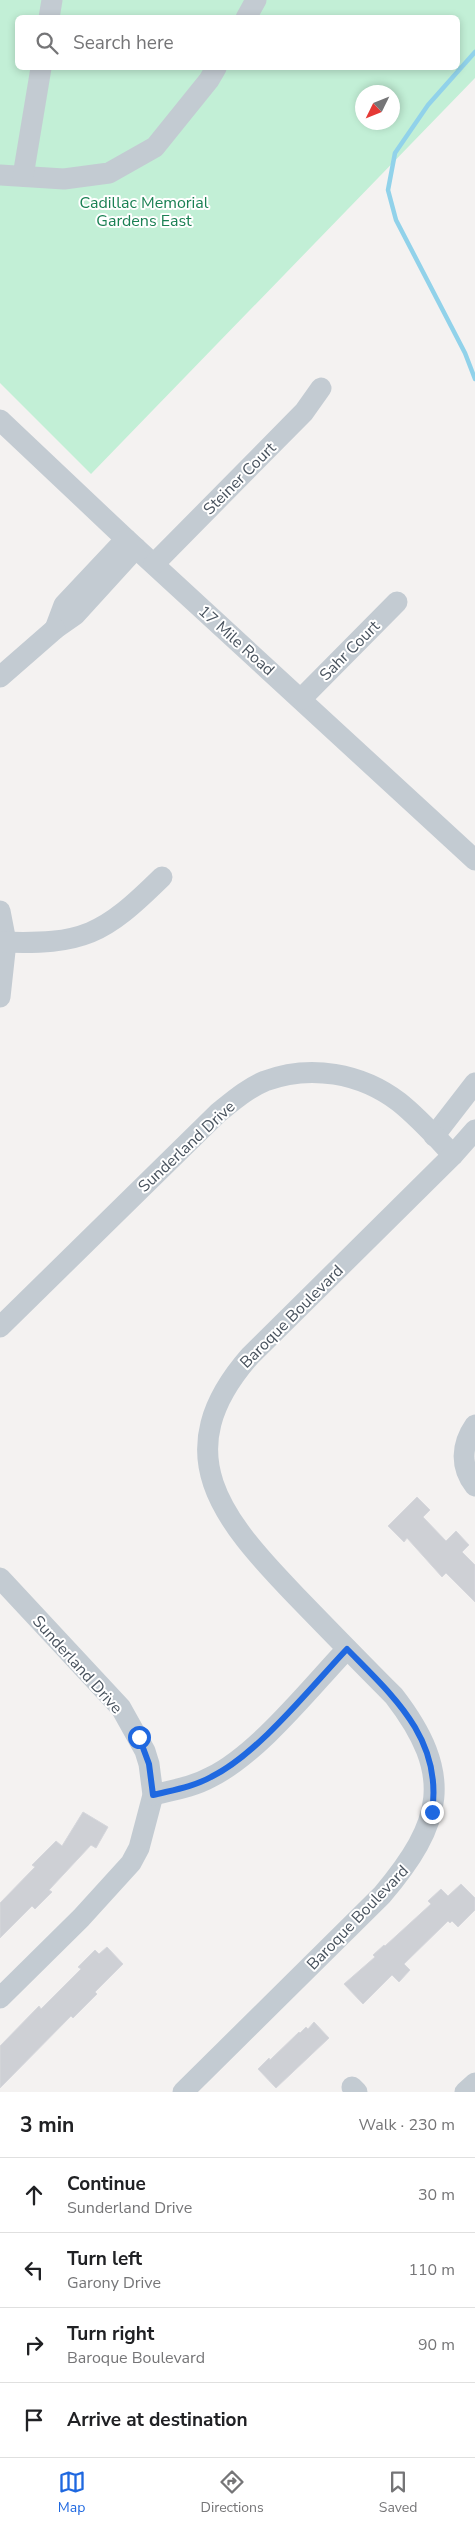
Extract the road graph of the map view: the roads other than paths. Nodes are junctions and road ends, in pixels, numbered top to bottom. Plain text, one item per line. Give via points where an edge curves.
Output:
1 (52, 0) edge
2 (256, 0) edge
3 (50, 15) edge
4 (248, 15) edge
5 (41, 70) edge
6 (215, 70) edge
7 (0, 175) edge
8 (23, 176) junction
9 (321, 388) dead end
10 (0, 420) edge
11 (131, 544) junction
12 (154, 564) junction
13 (397, 602) dead end
14 (0, 677) edge
15 (301, 699) junction
16 (475, 860) edge
17 (162, 876) dead end
18 (0, 911) edge
19 (3, 942) edge
20 (0, 996) edge
21 (475, 1083) edge
22 (475, 1130) edge
23 (434, 1136) junction
24 (453, 1155) junction
25 (0, 1327) edge
26 (475, 1425) edge
27 (475, 1486) edge
28 (0, 1578) edge
29 (347, 1649) junction
30 (153, 1795) junction
31 (0, 1998) edge
32 (475, 2082) edge
33 (183, 2092) edge
34 (465, 2092) edge

1 - 3 street
2 - 4 street
5 - 8 street
6 - 8 street via 155,146 109,173 64,179
7 - 8 street
9 - 12 street, Steiner Court via 304,412
10 - 11 street, 17 Mile Road
11 - 12 street, 17 Mile Road
11 - 14 street via 75,615 54,629
12 - 15 street, 17 Mile Road
13 - 15 street, Sahr Court
15 - 16 street, 17 Mile Road
17 - 19 street via 128,910 98,930 76,938
18 - 19 street
19 - 20 street
21 - 23 street
22 - 24 street, Baroque Boulevard
23 - 24 street, Sunderland Drive
23 - 25 street, Sunderland Drive via 399,1102 359,1080 304,1072 264,1082 218,1113
24 - 29 street, Baroque Boulevard via 234,1374 211,1425 210,1472 212,1485 224,1511 254,1552
26 - 27 street via 462,1462
28 - 30 street, Sunderland Drive via 122,1708 145,1751
29 - 30 street via 262,1740 234,1764 195,1785
29 - 33 street, Baroque Boulevard via 406,1712 428,1754 434,1798 424,1837 409,1863 382,1895
30 - 31 street, Sunderland Drive via 139,1848 131,1863
32 - 34 street

